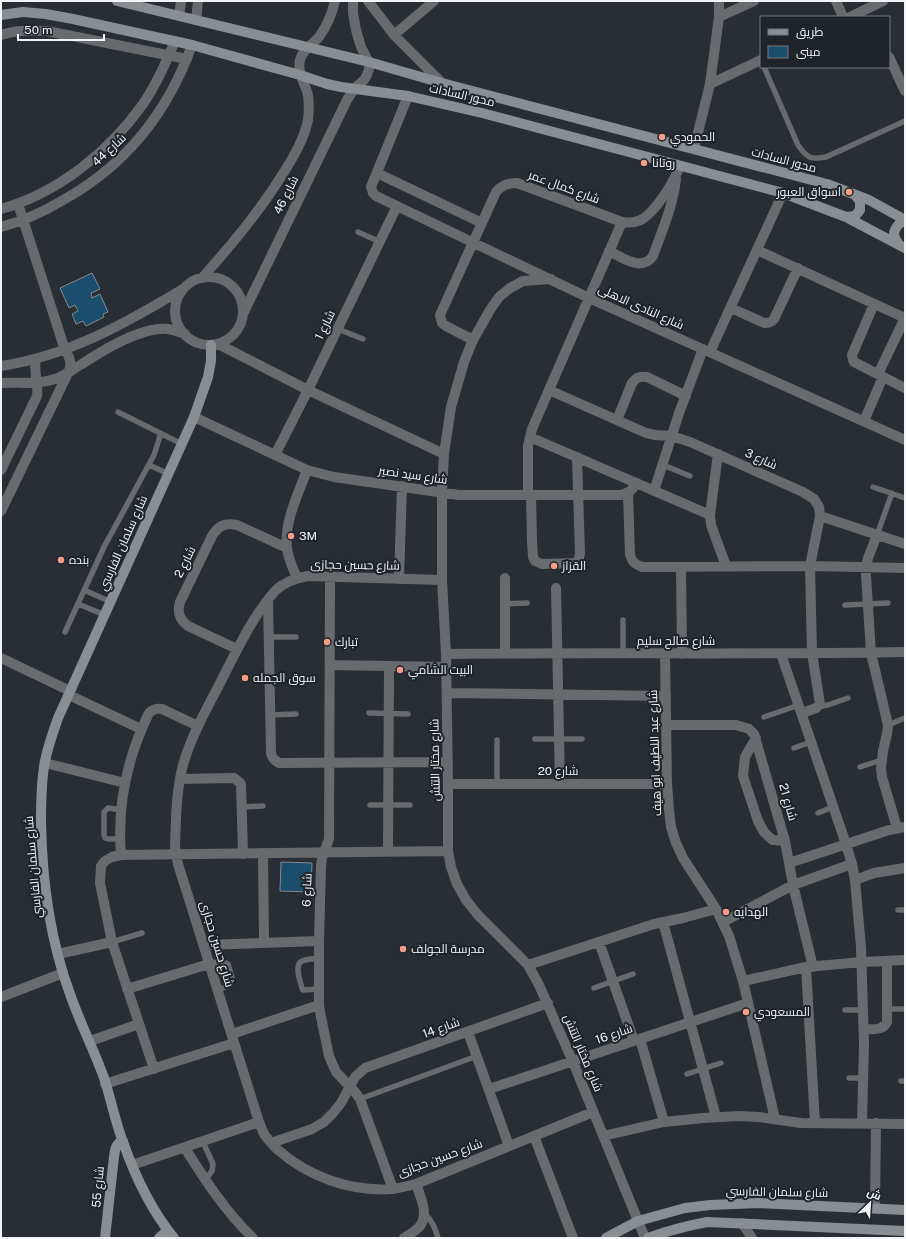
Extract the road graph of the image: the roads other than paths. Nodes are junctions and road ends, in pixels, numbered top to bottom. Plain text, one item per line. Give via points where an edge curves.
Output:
1 (118, 1) edge
2 (181, 1) edge
3 (198, 1) edge
4 (335, 1) edge
5 (353, 1) edge
6 (368, 1) edge
7 (434, 1) edge
8 (719, 1) edge
9 (754, 1) edge
10 (836, 1) edge
11 (883, 1) edge
12 (869, 13) edge
13 (1, 15) edge
14 (179, 16) junction
15 (843, 16) edge
16 (855, 16) edge
17 (719, 17) junction
18 (196, 20) junction
19 (394, 35) junction
20 (1, 36) edge
21 (175, 41) junction
22 (192, 45) junction
23 (307, 48) junction
24 (169, 55) junction
25 (890, 58) edge
26 (187, 59) junction
27 (760, 60) edge
28 (369, 62) junction
29 (764, 68) edge
30 (300, 75) junction
31 (902, 75) edge
32 (442, 83) junction
33 (710, 84) junction
34 (354, 89) junction
35 (905, 91) edge
36 (408, 96) junction
37 (905, 121) edge
38 (694, 149) junction
39 (678, 171) junction
40 (377, 173) junction
41 (783, 193) junction
42 (855, 195) junction
43 (18, 204) junction
44 (397, 206) junction
45 (1, 209) edge
46 (846, 217) junction
47 (23, 219) junction
48 (905, 221) edge
49 (622, 222) junction
50 (482, 223) junction
51 (1, 227) edge
52 (358, 232) dead end
53 (380, 242) junction
54 (473, 242) junction
55 (901, 245) edge
56 (757, 250) junction
57 (609, 252) junction
58 (798, 268) junction
59 (202, 278) junction
60 (551, 279) junction
61 (185, 288) junction
62 (589, 298) junction
63 (874, 304) junction
64 (731, 308) junction
65 (243, 314) junction
66 (905, 318) edge
67 (338, 329) junction
68 (186, 335) junction
69 (363, 339) dead end
70 (473, 340) junction
71 (214, 344) junction
72 (65, 350) junction
73 (707, 350) junction
74 (36, 359) junction
75 (1, 366) edge
76 (69, 371) junction
77 (880, 375) junction
78 (38, 382) junction
79 (1, 383) edge
80 (905, 388) edge
81 (308, 390) junction
82 (549, 390) junction
83 (686, 396) junction
84 (118, 412) dead end
85 (194, 417) junction
86 (616, 420) junction
87 (864, 421) junction
88 (161, 433) junction
89 (672, 436) junction
90 (530, 437) junction
91 (905, 440) edge
92 (182, 444) junction
93 (444, 454) junction
94 (718, 454) junction
95 (275, 455) junction
96 (576, 457) junction
97 (149, 465) junction
98 (663, 466) junction
99 (1, 470) edge
100 (307, 470) junction
101 (168, 474) junction
102 (690, 476) dead end
103 (637, 483) junction
104 (402, 486) junction
105 (873, 487) dead end
106 (654, 491) junction
107 (442, 493) junction
108 (628, 493) junction
109 (892, 494) junction
110 (530, 495) junction
111 (578, 495) junction
112 (905, 498) edge
113 (1, 511) edge
114 (710, 515) junction
115 (820, 516) junction
116 (877, 535) junction
117 (905, 544) edge
118 (287, 548) junction
119 (726, 566) junction
120 (810, 566) junction
121 (681, 567) junction
122 (866, 567) junction
123 (905, 568) edge
124 (330, 576) junction
125 (297, 578) junction
126 (505, 578) dead end
127 (399, 579) junction
128 (442, 580) junction
129 (556, 588) dead end
130 (84, 590) junction
131 (268, 600) junction
132 (111, 602) junction
133 (527, 603) dead end
134 (888, 603) dead end
135 (78, 604) junction
136 (505, 604) junction
137 (868, 604) junction
138 (846, 605) dead end
139 (105, 615) junction
140 (623, 620) dead end
141 (65, 632) dead end
142 (269, 637) junction
143 (296, 637) dead end
144 (237, 649) junction
145 (871, 652) junction
146 (905, 652) edge
147 (505, 653) junction
148 (812, 653) junction
149 (446, 654) junction
150 (557, 654) junction
151 (623, 654) junction
152 (665, 654) junction
153 (682, 654) junction
154 (781, 654) junction
155 (1, 658) edge
156 (330, 665) junction
157 (389, 666) junction
158 (446, 666) junction
159 (70, 693) junction
160 (447, 693) junction
161 (558, 695) junction
162 (666, 696) junction
163 (848, 698) dead end
164 (818, 707) junction
165 (800, 709) junction
166 (369, 713) dead end
167 (389, 713) junction
168 (296, 714) dead end
169 (408, 714) dead end
170 (270, 715) junction
171 (764, 717) dead end
172 (905, 718) edge
173 (666, 725) junction
174 (888, 725) junction
175 (198, 726) junction
176 (141, 730) junction
177 (756, 738) junction
178 (536, 739) dead end
179 (559, 739) junction
180 (582, 739) dead end
181 (497, 740) dead end
182 (811, 742) junction
183 (794, 748) dead end
184 (882, 760) junction
185 (330, 762) junction
186 (389, 762) junction
187 (448, 762) junction
188 (45, 763) junction
189 (860, 767) dead end
190 (180, 779) junction
191 (125, 783) junction
192 (448, 784) junction
193 (497, 784) junction
194 (560, 784) junction
195 (667, 784) junction
196 (389, 805) junction
197 (410, 805) dead end
198 (263, 806) dead end
199 (370, 806) dead end
200 (242, 807) junction
201 (833, 807) junction
202 (121, 810) junction
203 (818, 813) dead end
204 (901, 827) edge
205 (120, 839) junction
206 (785, 841) junction
207 (846, 844) junction
208 (448, 850) junction
209 (388, 851) junction
210 (324, 852) junction
211 (263, 853) junction
212 (243, 854) junction
213 (176, 855) junction
214 (121, 856) junction
215 (789, 863) junction
216 (852, 864) junction
217 (905, 868) edge
218 (855, 880) junction
219 (793, 885) junction
220 (716, 909) junction
221 (898, 910) dead end
222 (905, 910) edge
223 (663, 922) junction
224 (722, 922) junction
225 (142, 933) dead end
226 (319, 941) junction
227 (112, 942) junction
228 (264, 942) junction
229 (599, 942) junction
230 (204, 945) junction
231 (58, 954) junction
232 (319, 958) junction
233 (905, 960) edge
234 (887, 961) junction
235 (862, 962) junction
236 (209, 964) junction
237 (528, 965) junction
238 (810, 967) junction
239 (63, 974) junction
240 (632, 974) dead end
241 (613, 981) junction
242 (743, 981) junction
243 (594, 988) dead end
244 (127, 989) junction
245 (319, 989) junction
246 (218, 990) junction
247 (1, 997) edge
248 (548, 1003) junction
249 (748, 1003) junction
250 (319, 1005) junction
251 (887, 1009) junction
252 (905, 1009) edge
253 (845, 1010) dead end
254 (864, 1010) junction
255 (691, 1022) junction
256 (139, 1024) junction
257 (864, 1029) junction
258 (468, 1032) junction
259 (233, 1038) junction
260 (637, 1040) junction
261 (90, 1041) junction
262 (477, 1056) junction
263 (573, 1062) junction
264 (721, 1063) dead end
265 (154, 1069) junction
266 (703, 1069) junction
267 (687, 1074) dead end
268 (849, 1078) dead end
269 (864, 1078) junction
270 (106, 1084) junction
271 (350, 1086) junction
272 (489, 1090) junction
273 (360, 1099) junction
274 (593, 1112) junction
275 (716, 1117) junction
276 (775, 1119) junction
277 (259, 1122) junction
278 (664, 1122) junction
279 (815, 1123) junction
280 (862, 1123) junction
281 (876, 1123) junction
282 (905, 1124) edge
283 (534, 1136) junction
284 (603, 1136) junction
285 (123, 1141) junction
286 (203, 1142) junction
287 (271, 1143) junction
288 (509, 1146) junction
289 (185, 1148) junction
290 (132, 1165) junction
291 (205, 1180) junction
292 (416, 1184) junction
293 (392, 1189) junction
294 (875, 1208) junction
295 (905, 1210) edge
296 (424, 1213) junction
297 (638, 1221) junction
298 (742, 1223) junction
299 (905, 1231) edge
300 (171, 1234) edge
301 (105, 1238) edge
302 (159, 1238) edge
303 (253, 1238) edge
304 (404, 1238) edge
305 (438, 1238) edge
306 (573, 1238) edge
307 (606, 1238) edge
308 (646, 1238) edge
309 (752, 1238) edge

1 - 14 street, محور السادات
2 - 14 street
3 - 18 street
4 - 23 street via 327,26
5 - 28 street via 356,30
6 - 19 street
7 - 19 street
8 - 17 street
9 - 17 street
10 - 15 street
11 - 12 street
12 - 16 street
13 - 21 street, محور السادات via 23,12 46,14
14 - 18 street, محور السادات
17 - 33 street
18 - 23 street, محور السادات
19 - 32 street
20 - 24 street via 27,30 47,31
21 - 22 street, محور السادات
21 - 24 street, شارع 44
22 - 26 street, شارع 44
22 - 30 street, محور السادات
23 - 28 street, محور السادات
23 - 30 street via 300,60
24 - 26 street
24 - 43 street, شارع 44 via 143,103 113,140 57,185
25 - 31 street
26 - 47 street, شارع 44 via 173,90 156,118 112,168 85,188 49,209
27 - 33 street
28 - 32 street, محور السادات
28 - 34 street, شارع 46 via 368,75
29 - 37 lane via 804,155 815,159 826,157
30 - 34 street, محور السادات
30 - 59 street, شارع 46 via 305,85 309,108 304,133 293,159 261,208
31 - 35 street
32 - 38 street, محور السادات
33 - 38 street
34 - 36 street, محور السادات
34 - 65 street, شارع 46
36 - 39 street, محور السادات via 482,113
36 - 40 street
38 - 42 street, محور السادات via 827,184
39 - 41 street, محور السادات
39 - 49 street, شارع كمال عمر via 666,193 645,218 638,222
39 - 57 street via 666,222 650,260 637,264
40 - 44 street, شارع النادى الاهلى via 372,190 376,196
40 - 50 street
41 - 46 street, محور السادات
41 - 56 street
42 - 46 street via 860,201 860,210 855,216
42 - 48 street, محور السادات via 869,200
43 - 45 street, شارع 44
43 - 47 street
44 - 53 street, شارع 1
44 - 54 street, شارع النادى الاهلى
46 - 55 street, محور السادات
47 - 51 street, شارع 44
47 - 72 street
48 - 55 street via 895,228 893,236
49 - 50 street, شارع كمال عمر via 518,183 511,183 505,184 496,192
49 - 57 street
50 - 54 street, شارع كمال عمر
52 - 53 lane
53 - 67 street, شارع 1
54 - 60 street, شارع النادى الاهلى
54 - 70 street, شارع كمال عمر via 440,315 446,326
56 - 58 street
56 - 64 street
57 - 62 street
58 - 63 street
58 - 64 street via 772,322 764,323
59 - 61 street
59 - 65 street via 218,278 232,286 241,298
60 - 62 street, شارع النادى الاهلى
60 - 70 street, شارع مختار التتش via 523,281 510,288 499,297
61 - 68 street via 180,295 176,311 180,328
61 - 72 street via 103,333
62 - 73 street, شارع النادى الاهلى
62 - 82 street
63 - 66 street
63 - 77 street via 852,358 854,362
64 - 73 street
65 - 71 street via 236,332
66 - 77 street
67 - 69 lane
67 - 81 street, شارع 1
68 - 71 street via 198,342
68 - 76 street via 168,329 148,331 110,347
70 - 93 street, شارع مختار التتش via 454,392
71 - 81 street
71 - 85 street, شارع سلمان الفارسي via 208,377
72 - 74 street
72 - 76 street via 69,354
73 - 83 street
73 - 87 street, شارع النادى الاهلى
74 - 75 street
74 - 78 street via 34,371
76 - 78 street via 57,379
76 - 113 street
77 - 80 street
77 - 87 street
78 - 79 street
78 - 99 street via 35,402
81 - 93 street
81 - 95 street, شارع 1
82 - 86 street, شارع 3
82 - 90 street
83 - 86 street via 641,376 632,383
83 - 89 street
84 - 88 lane
85 - 92 street, شارع سلمان الفارسي
85 - 95 street, شارع سيد نصير
86 - 89 street, شارع 3 via 646,433
87 - 91 street, شارع النادى الاهلى
88 - 92 lane
88 - 97 lane
89 - 94 street, شارع 3
89 - 98 street
90 - 96 street
90 - 110 street
92 - 101 street, شارع سلمان الفارسي
93 - 107 street, شارع مختار التتش
94 - 114 street
94 - 115 street, شارع 3 via 803,492 814,499 819,507
95 - 100 street, شارع سيد نصير
96 - 103 street
96 - 111 street
97 - 101 lane
97 - 130 lane via 104,547
98 - 102 lane
98 - 106 street
100 - 104 street, شارع سيد نصير via 334,477
100 - 118 street via 290,514
101 - 132 street, شارع سلمان الفارسي
103 - 106 street
103 - 108 street
104 - 107 street, شارع سيد نصير
104 - 127 street
105 - 109 lane
106 - 114 street
107 - 110 street, شارع سيد نصير
107 - 128 street, شارع مختار التتش
108 - 111 street, شارع سيد نصير
108 - 121 street via 632,561 642,568
109 - 112 lane
109 - 116 lane
110 - 111 street, شارع سيد نصير
110 - 111 street via 533,557 542,564 575,563 579,558
114 - 119 street via 711,525
115 - 116 street
115 - 120 street
116 - 117 street
116 - 122 street
118 - 125 street
118 - 144 street, شارع 2 via 237,525 222,525 212,536 180,602 179,615 182,622 188,626
119 - 120 street
119 - 121 street
120 - 122 street
120 - 148 street
121 - 153 street
122 - 123 street
122 - 137 street
124 - 125 street, شارع حسين حجازى
124 - 127 street, شارع حسين حجازى
124 - 156 street, شارع 6
125 - 131 street, شارع حسين حجازى via 286,583
126 - 136 street
127 - 128 street, شارع حسين حجازى
128 - 149 street, شارع مختار التتش
129 - 150 street
130 - 132 lane
130 - 135 lane
131 - 142 street
131 - 144 street, شارع حسين حجازى
132 - 139 street, شارع سلمان الفارسي
133 - 136 lane
134 - 137 lane
135 - 139 lane
135 - 141 lane
136 - 147 street
137 - 138 lane
137 - 145 street
139 - 159 street, شارع سلمان الفارسي
140 - 151 lane
142 - 143 lane
142 - 170 street
144 - 175 street, شارع حسين حجازى
145 - 146 street, شارع صالح سليم
145 - 148 street, شارع صالح سليم
145 - 174 street
147 - 149 street, شارع صالح سليم
147 - 150 street, شارع صالح سليم
148 - 154 street, شارع صالح سليم
148 - 164 street via 820,701
149 - 158 street, شارع مختار التتش
150 - 151 street, شارع صالح سليم
150 - 161 street
151 - 152 street, شارع صالح سليم
152 - 153 street, شارع صالح سليم
152 - 162 street, شارع عبد اللطيف ابو هيف
153 - 154 street, شارع صالح سليم
154 - 165 street
155 - 159 street
156 - 157 street
156 - 185 street, شارع 6
157 - 158 street
157 - 167 street
158 - 160 street, شارع مختار التتش
159 - 176 street
159 - 188 street, شارع سلمان الفارسي via 50,739
160 - 161 street
160 - 187 street, شارع مختار التتش
161 - 162 street
161 - 179 street
162 - 173 street, شارع عبد اللطيف ابو هيف
163 - 164 lane
164 - 165 street
165 - 171 lane
165 - 182 street
166 - 167 lane
167 - 169 lane
167 - 186 street
168 - 170 lane
170 - 185 street via 271,752 275,761
172 - 174 lane
173 - 177 street via 736,725 749,729
173 - 195 street, شارع عبد اللطيف ابو هيف
174 - 184 street
175 - 176 street via 157,708 149,713
175 - 190 street, شارع حسين حجازى
176 - 191 street
177 - 206 street, شارع 21
177 - 206 street via 745,757 743,776 764,832 773,840
178 - 179 lane
179 - 180 lane
179 - 194 street
181 - 193 lane
182 - 183 lane
182 - 201 street
184 - 189 lane
184 - 204 street via 882,777
185 - 186 street
185 - 210 street, شارع 6 via 329,839
186 - 187 street
186 - 196 street
187 - 192 street, شارع مختار التتش
188 - 191 street
188 - 231 street, شارع سلمان الفارسي via 42,840 47,895
190 - 200 street via 234,778 241,784
190 - 213 street, شارع حسين حجازى via 175,833
191 - 202 street
192 - 193 street, شارع 20
192 - 208 street, شارع مختار التتش
193 - 194 street, شارع 20
194 - 195 street, شارع 20
195 - 220 street, شارع عبد اللطيف ابو هيف via 670,821 676,843
196 - 197 lane
196 - 199 lane
196 - 209 street
198 - 200 lane
200 - 212 street
201 - 203 lane
201 - 207 street
202 - 205 street
202 - 205 lane via 108,808 104,812 105,838
204 - 207 street
205 - 214 street
206 - 215 street, شارع 21
207 - 215 street
207 - 216 street
208 - 209 street
208 - 237 street, شارع مختار التتش via 457,884 466,900
209 - 210 street
210 - 211 street
210 - 226 street, شارع 6 via 321,866
211 - 212 street
211 - 228 street
212 - 213 street
213 - 214 street
213 - 230 street, شارع حسين حجازى
214 - 227 street via 105,861 100,873
215 - 219 street, شارع 21
216 - 218 street
216 - 219 street
217 - 218 street via 874,873
218 - 235 street
219 - 224 street
219 - 238 street, شارع 21
220 - 223 street
220 - 224 street, شارع عبد اللطيف ابو هيف
221 - 222 lane
223 - 229 street
223 - 255 street
224 - 242 street, شارع عبد اللطيف ابو هيف via 730,936
225 - 227 lane
226 - 228 street
226 - 232 street, شارع 6
227 - 231 street
227 - 244 street
228 - 230 street
229 - 237 street
229 - 241 street
230 - 236 street, شارع حسين حجازى
231 - 239 street, شارع سلمان الفارسي
232 - 245 street, شارع 6
232 - 245 lane via 301,961 298,964 303,990
233 - 234 street
234 - 235 street
234 - 251 street
235 - 238 street
235 - 254 street
236 - 244 street
236 - 246 street, شارع حسين حجازى
236 - 246 lane via 221,961 228,964 232,983
237 - 248 street, شارع مختار التتش
238 - 242 street
238 - 279 street, شارع 21
239 - 247 street
239 - 261 street, شارع سلمان الفارسي
240 - 241 lane
241 - 243 lane
241 - 260 street
242 - 249 street, شارع عبد اللطيف ابو هيف
244 - 256 street
245 - 250 street, شارع 6
246 - 259 street, شارع حسين حجازى
248 - 258 street, شارع 14
248 - 263 street, شارع مختار التتش
249 - 255 street, شارع 16
249 - 276 street, شارع عبد اللطيف ابو هيف
250 - 259 street
250 - 271 street, شارع 6 via 329,1056 336,1072
251 - 252 lane
251 - 257 street via 885,1026
253 - 254 lane
254 - 257 street
255 - 260 street, شارع 16
255 - 266 street
256 - 261 street
256 - 265 street
257 - 269 street
258 - 262 street
258 - 271 street, شارع 14 via 365,1068
259 - 265 street
259 - 277 street, شارع حسين حجازى
260 - 263 street, شارع 16
260 - 278 street
261 - 270 street, شارع سلمان الفارسي
262 - 272 street
262 - 273 lane
263 - 272 street, شارع 16
263 - 274 street, شارع مختار التتش
264 - 266 lane
265 - 270 street
266 - 267 lane
266 - 275 street
268 - 269 lane
269 - 280 street
270 - 285 street, شارع سلمان الفارسي
271 - 273 street, شارع 6
271 - 287 street, شارع 14 via 341,1103 324,1122 312,1129
272 - 288 street
273 - 293 street, شارع 6
274 - 283 street, شارع حسين حجازى
274 - 284 street, شارع مختار التتش
275 - 276 street
275 - 278 street
276 - 279 street
277 - 286 street
277 - 287 street, شارع حسين حجازى
278 - 284 street
279 - 280 street
280 - 281 street
281 - 282 street
281 - 294 street
283 - 288 street, شارع حسين حجازى
283 - 306 street
284 - 297 street, شارع مختار التتش
285 - 290 street, شارع سلمان الفارسي
285 - 301 street, شارع 55 via 116,1146
286 - 289 street
286 - 291 lane via 213,1164 212,1171
287 - 293 street, شارع حسين حجازى via 297,1164 327,1179 359,1188
288 - 292 street, شارع حسين حجازى
289 - 290 street
289 - 291 street
290 - 300 street, شارع سلمان الفارسي via 154,1209
291 - 303 street via 232,1216
292 - 293 street, شارع حسين حجازى
292 - 296 street
294 - 295 street, شارع سلمان الفارسي
294 - 297 street, شارع سلمان الفارسي via 734,1203 685,1208
296 - 304 street via 420,1226
296 - 305 lane via 430,1218
297 - 307 street, شارع سلمان الفارسي
297 - 308 street, شارع مختار التتش
298 - 299 street
298 - 308 street via 694,1224
298 - 309 street
300 - 302 street, شارع سلمان الفارسي

